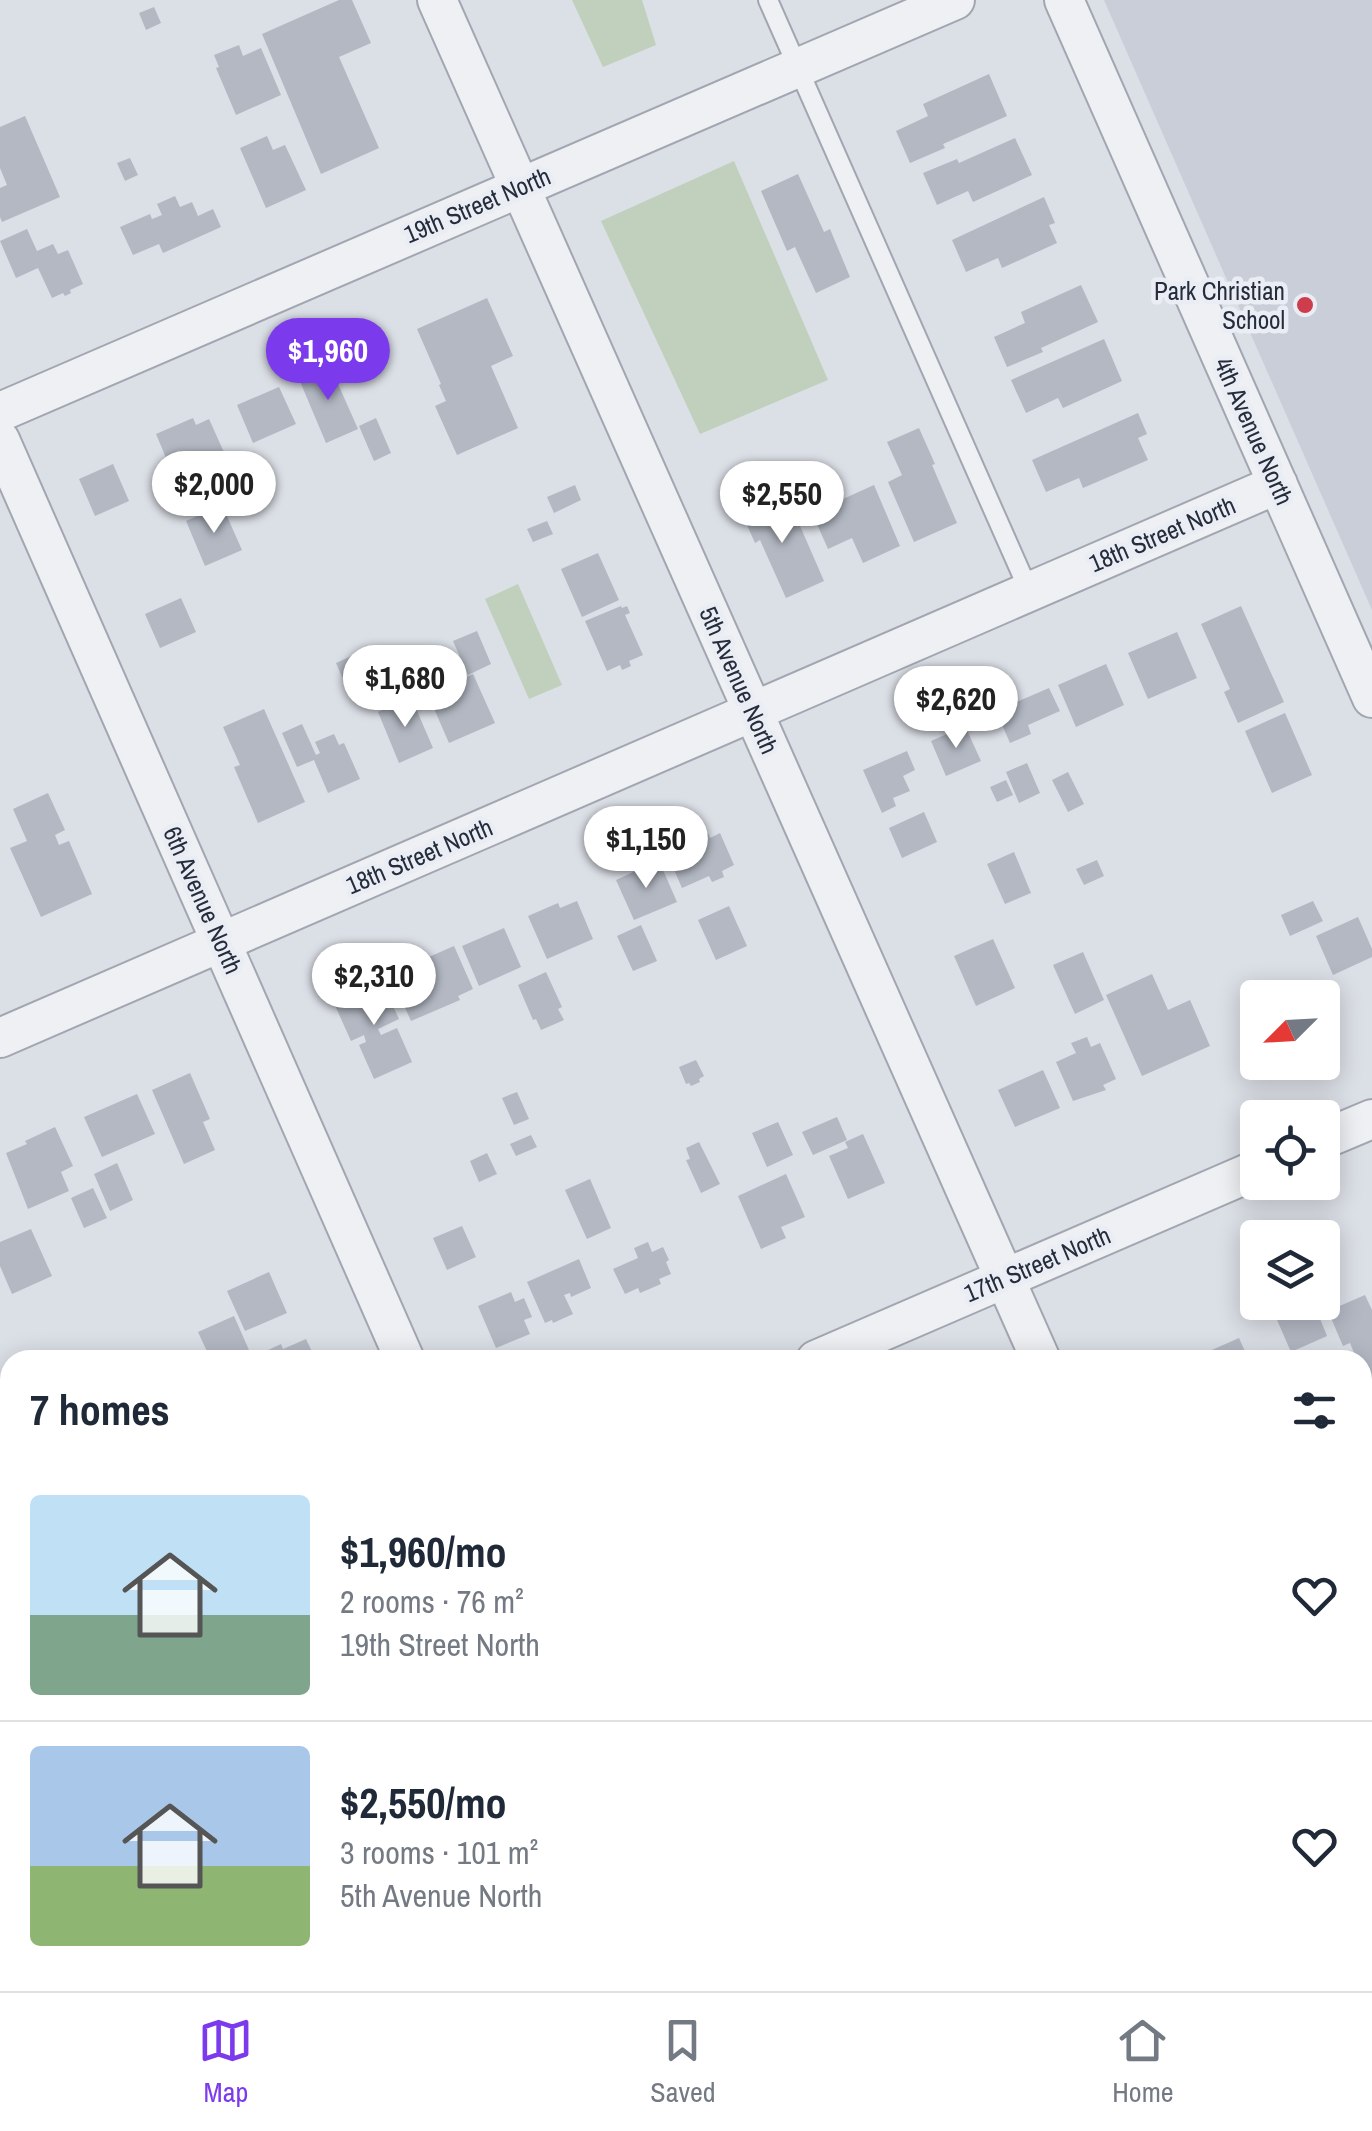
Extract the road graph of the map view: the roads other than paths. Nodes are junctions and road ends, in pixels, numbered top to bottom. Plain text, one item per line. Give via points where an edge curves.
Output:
1 (437, 0) edge
2 (768, 0) edge
3 (955, 0) edge
4 (1064, 0) edge
5 (798, 67) junction
6 (520, 186) junction
7 (0, 412) edge
8 (0, 440) edge
9 (1278, 484) junction
10 (1029, 591) junction
11 (1372, 698) edge
12 (753, 711) junction
13 (221, 942) junction
14 (0, 1038) edge
15 (1372, 1119) edge
16 (1340, 1132) edge
17 (1240, 1176) edge
18 (1005, 1278) junction
19 (401, 1350) edge
20 (839, 1350) edge
21 (1037, 1350) edge

1 - 6 street, 5th Avenue North
2 - 5 lane
3 - 5 street, 19th Street North
4 - 9 street, 4th Avenue North
5 - 6 street, 19th Street North
5 - 10 lane
6 - 7 street, 19th Street North
6 - 12 street, 5th Avenue North
8 - 13 street, 6th Avenue North
9 - 10 street, 18th Street North
9 - 11 street, 4th Avenue North
10 - 12 street, 18th Street North
12 - 13 street, 18th Street North
12 - 18 street, 5th Avenue North
13 - 14 street, 18th Street North
13 - 19 street, 6th Avenue North
15 - 16 street
17 - 18 street, 17th Street North
18 - 20 street, 17th Street North
18 - 21 street, 5th Avenue North

